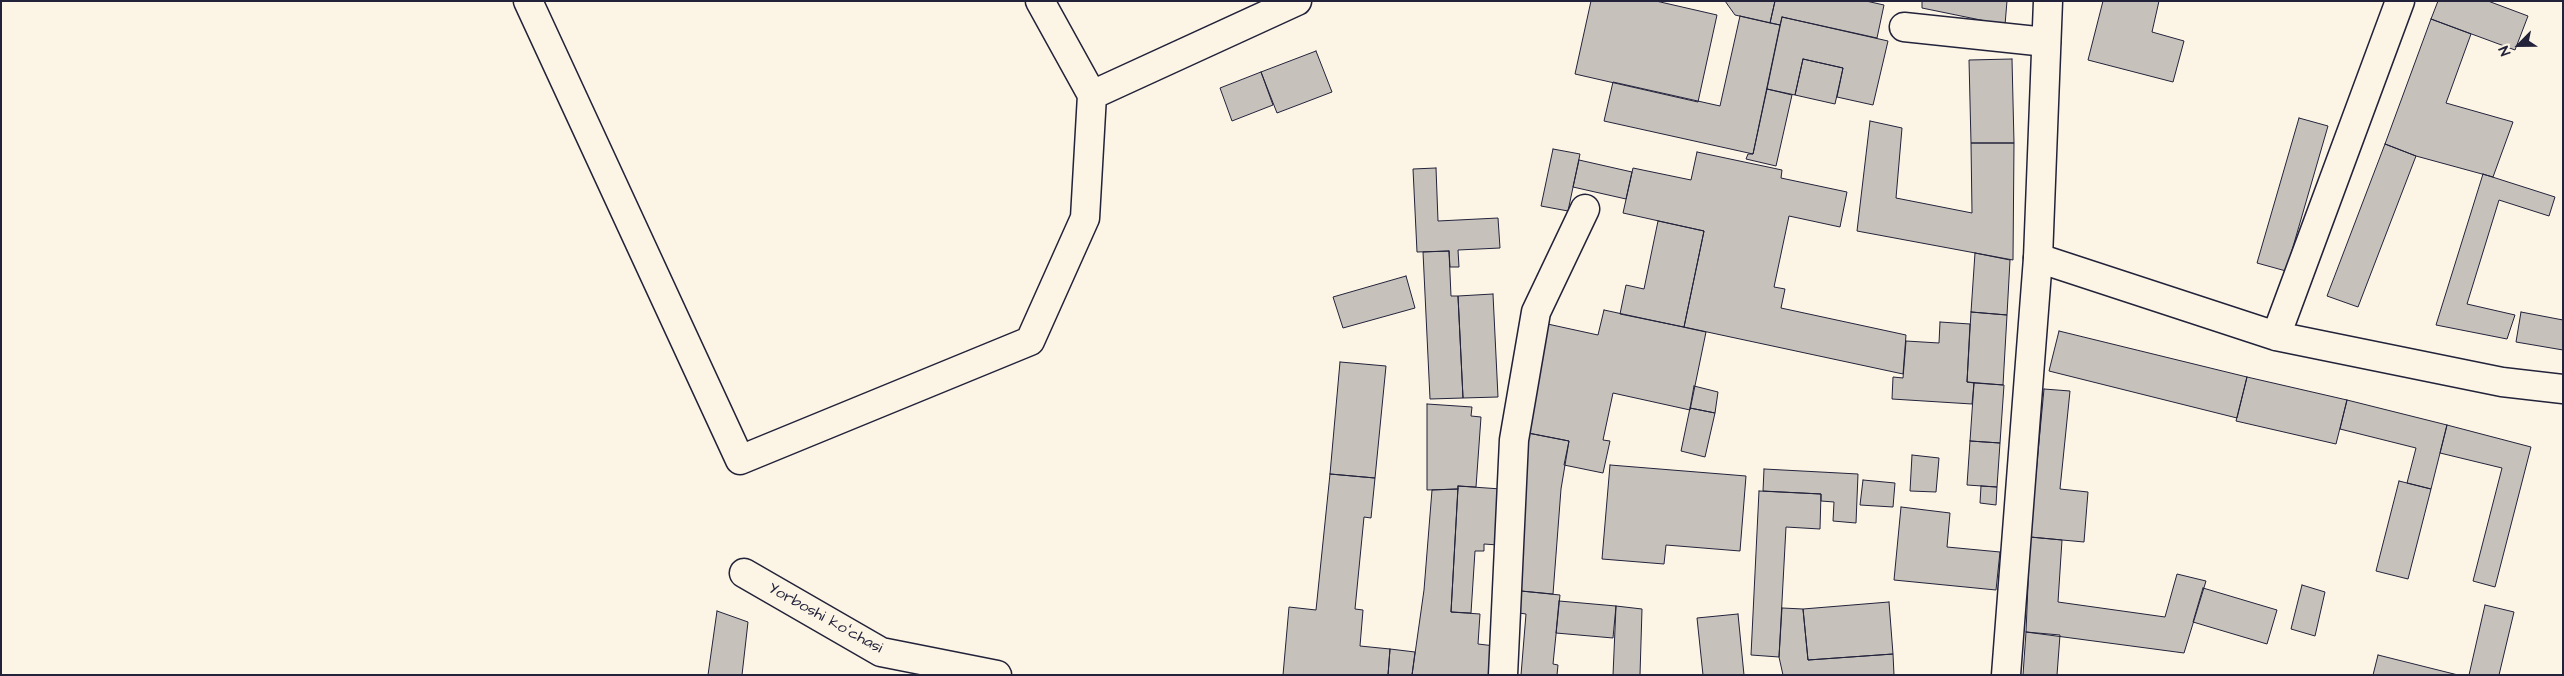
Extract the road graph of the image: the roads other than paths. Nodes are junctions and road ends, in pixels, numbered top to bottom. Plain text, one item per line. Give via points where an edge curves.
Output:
1 (528, 1) edge
2 (1040, 1) edge
3 (1297, 1) edge
4 (2048, 1) edge
5 (2400, 1) edge
6 (1904, 27) dead end
7 (2046, 42) junction
8 (1092, 95) junction
9 (1585, 209) dead end
10 (2038, 258) junction
11 (2276, 336) junction
12 (2563, 389) edge
13 (744, 573) dead end
14 (997, 675) edge
15 (1503, 675) edge
16 (2006, 675) edge

1 - 8 street via 740,460 1030,341 1086,218
2 - 8 street
3 - 8 street
4 - 7 street
5 - 11 street
6 - 7 street
7 - 10 street
9 - 15 street via 1536,312 1514,440
10 - 11 street
10 - 16 street
11 - 12 street via 2502,382
13 - 14 street, Yorboshi koʻchasi via 880,652

